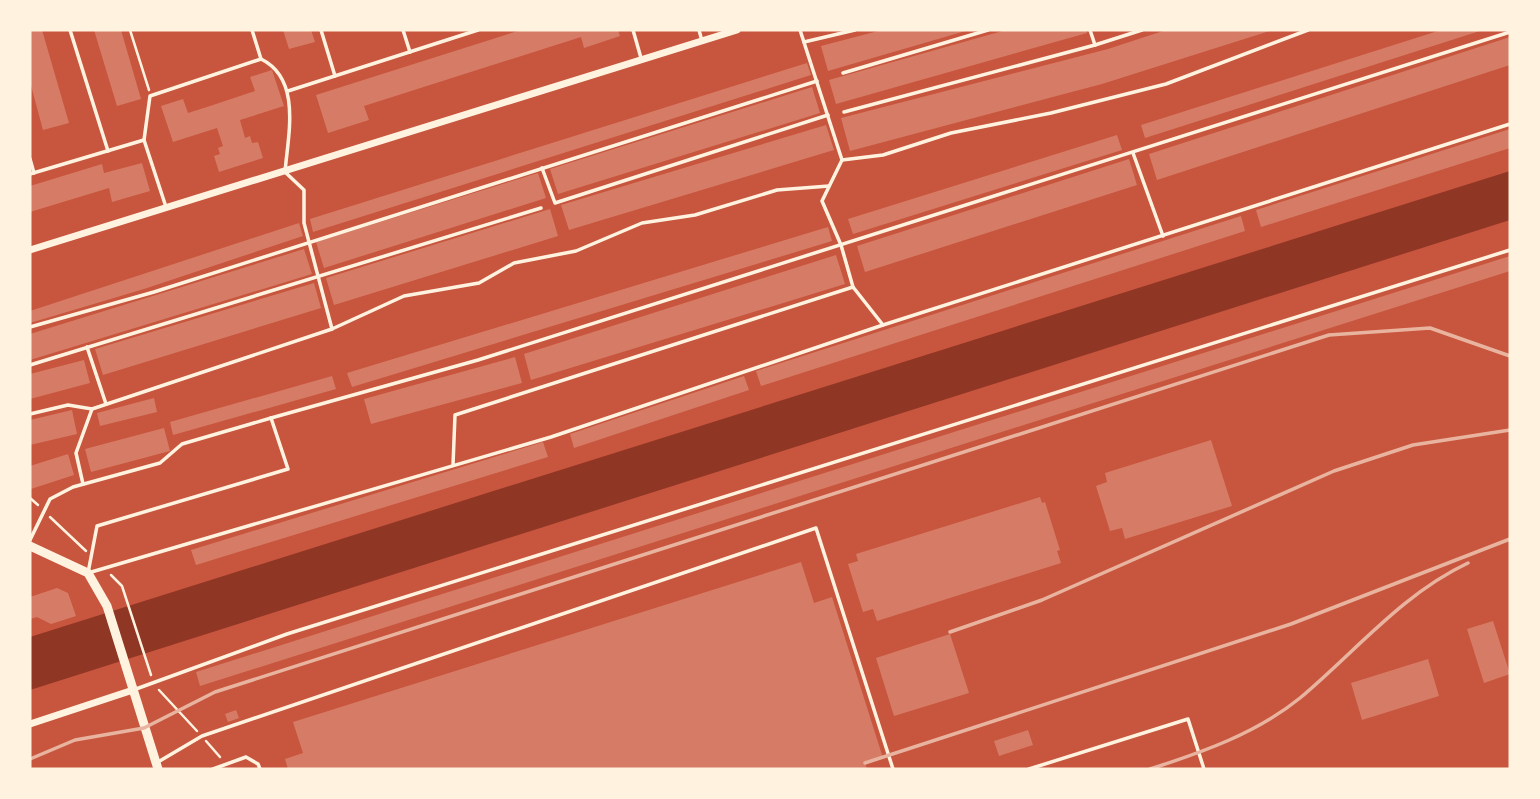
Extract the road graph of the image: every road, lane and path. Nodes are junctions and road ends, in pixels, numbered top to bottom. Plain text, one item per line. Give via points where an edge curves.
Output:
1 (70, 30) edge
2 (130, 30) edge
3 (253, 30) edge
4 (321, 30) edge
5 (403, 30) edge
6 (478, 30) edge
7 (633, 30) edge
8 (699, 30) edge
9 (737, 30) edge
10 (800, 30) edge
11 (855, 30) edge
12 (988, 30) edge
13 (1090, 30) edge
14 (1142, 30) edge
15 (1308, 30) edge
16 (1510, 32) edge
17 (702, 41) junction
18 (804, 42) junction
19 (1095, 45) junction
20 (410, 52) junction
21 (261, 59) junction
22 (642, 60) junction
23 (843, 73) dead end
24 (335, 76) junction
25 (817, 81) junction
26 (288, 91) junction
27 (150, 96) junction
28 (844, 112) dead end
29 (828, 115) junction
30 (1510, 124) edge
31 (144, 140) junction
32 (107, 151) junction
33 (1133, 153) junction
34 (30, 159) edge
35 (842, 160) junction
36 (542, 167) junction
37 (285, 172) junction
38 (32, 174) edge
39 (829, 186) junction
40 (541, 208) dead end
41 (167, 209) junction
42 (1163, 236) junction
43 (308, 241) junction
44 (841, 246) junction
45 (30, 250) edge
46 (1510, 250) edge
47 (318, 276) junction
48 (853, 287) junction
49 (883, 325) junction
50 (30, 327) edge
51 (332, 328) junction
52 (87, 347) junction
53 (30, 365) edge
54 (106, 404) junction
55 (92, 409) junction
56 (30, 414) edge
57 (271, 418) junction
58 (453, 465) junction
59 (83, 484) junction
60 (30, 498) edge
61 (44, 511) junction
62 (30, 540) edge
63 (30, 546) edge
64 (91, 556) junction
65 (103, 568) junction
66 (88, 573) junction
67 (154, 684) junction
68 (132, 690) junction
69 (30, 724) edge
70 (202, 736) junction
71 (225, 763) junction
72 (156, 767) edge
73 (213, 769) edge
74 (260, 769) edge
75 (892, 769) edge
76 (1028, 769) edge
77 (1204, 769) edge

1 - 32 lane
2 - 27 path
3 - 21 lane
4 - 24 lane
5 - 20 lane
6 - 20 lane
7 - 22 lane
8 - 17 lane
9 - 17 street
10 - 18 lane
11 - 18 lane
12 - 23 lane
13 - 19 lane
14 - 19 lane
15 - 35 lane via 1166,84 951,133 883,155
16 - 33 lane
17 - 22 street
18 - 25 lane
19 - 28 lane
20 - 24 lane
21 - 26 lane via 275,65
21 - 27 lane
22 - 37 street
24 - 26 lane
25 - 29 lane
25 - 36 lane
26 - 37 lane
27 - 31 lane
29 - 35 lane
29 - 36 lane via 555,203
30 - 42 lane
31 - 32 lane
31 - 41 lane
32 - 38 lane
33 - 42 lane
33 - 44 lane
34 - 38 lane
35 - 39 lane
36 - 43 lane
37 - 41 street
37 - 43 lane via 304,190 303,223
39 - 44 lane via 822,201
39 - 51 lane via 777,190 695,215 642,223 576,251 514,263 479,283 404,296
40 - 47 lane
41 - 45 street
42 - 49 lane
43 - 47 lane
43 - 50 lane
44 - 48 lane
44 - 57 lane via 478,360
46 - 67 lane via 287,634
47 - 51 lane
47 - 52 lane
48 - 49 lane
48 - 58 lane via 455,415
49 - 58 lane via 551,437
51 - 54 lane
52 - 53 lane
52 - 54 lane
54 - 55 lane
55 - 56 lane via 68,405
55 - 59 lane via 76,453
57 - 59 lane via 182,443 160,463
57 - 64 lane via 288,469 97,526
58 - 65 lane
59 - 61 lane via 50,499
60 - 61 path
61 - 62 lane
61 - 64 path
63 - 66 street
64 - 66 lane
65 - 66 lane
65 - 67 path via 122,586
66 - 68 street via 107,606
67 - 68 lane
67 - 70 path
68 - 69 street
68 - 72 street
70 - 71 path
70 - 72 lane
70 - 75 lane via 816,528
71 - 73 lane
71 - 74 lane via 246,757
76 - 77 lane via 1188,719

